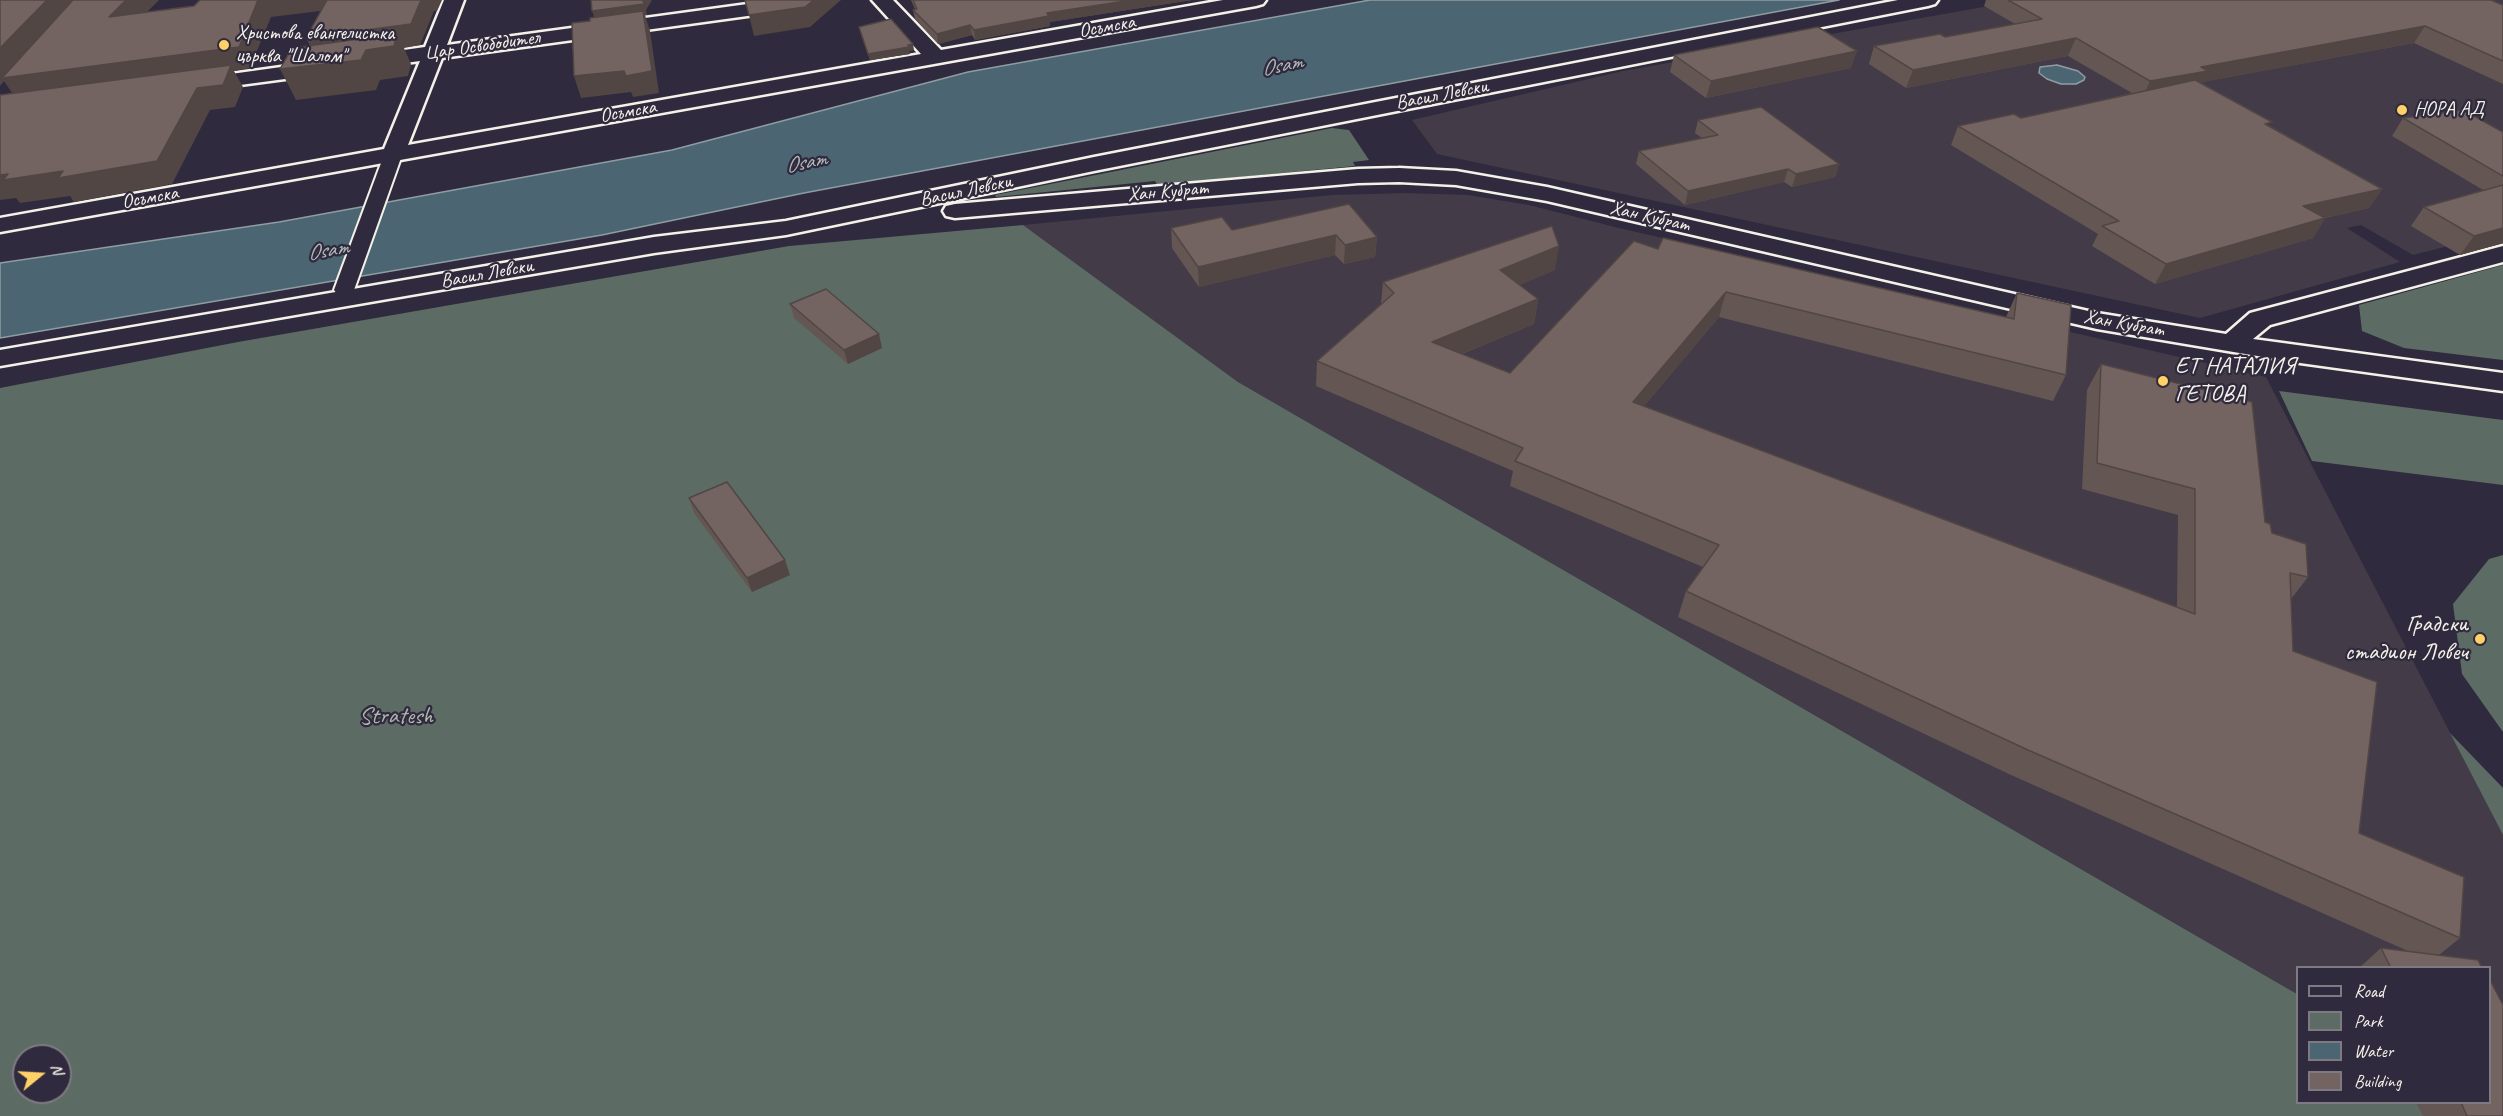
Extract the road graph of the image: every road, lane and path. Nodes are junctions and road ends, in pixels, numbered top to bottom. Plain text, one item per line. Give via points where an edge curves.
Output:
1 (454, 0) edge
2 (820, 0) edge
3 (882, 0) edge
4 (1256, 0) edge
5 (1928, 0) edge
6 (432, 53) junction
7 (936, 57) junction
8 (170, 89) edge
9 (392, 157) junction
10 (0, 225) edge
11 (786, 228) junction
12 (2503, 254) edge
13 (344, 290) dead end
14 (2232, 343) junction
15 (0, 358) edge
16 (2503, 382) edge

1 - 6 street
2 - 6 street, Цар Освободител
3 - 7 street
4 - 7 street, Осъмска
5 - 11 street, Васил Левски
6 - 8 street, Цар Освободител
6 - 9 street
7 - 9 street, Осъмска
9 - 10 street, Осъмска
9 - 13 street
11 - 14 street, Хан Кубрат via 1358,176 1456,178 1547,194 2097,321
11 - 15 street, Васил Левски via 654,245
12 - 14 street via 2260,319
14 - 16 street, Хан Кубрат

